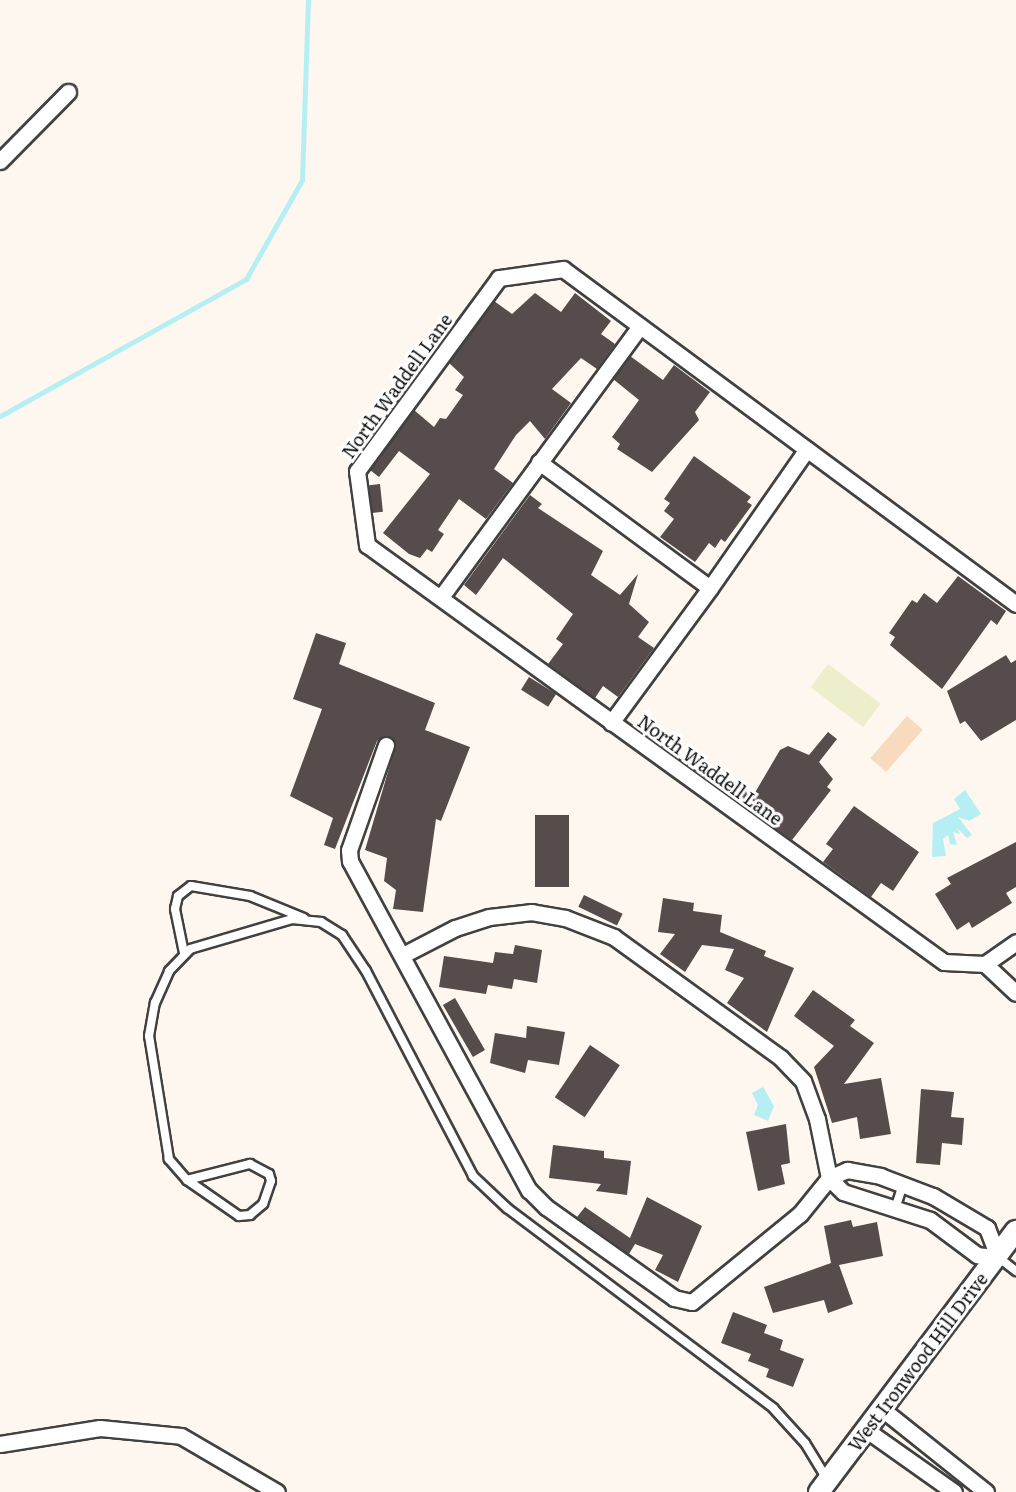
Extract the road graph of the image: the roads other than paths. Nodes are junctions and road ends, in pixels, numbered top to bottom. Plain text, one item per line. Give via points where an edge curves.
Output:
1 (68, 92) dead end
2 (0, 161) edge
3 (640, 326) junction
4 (807, 450) junction
5 (539, 462) junction
6 (710, 588) junction
7 (441, 597) junction
8 (1016, 604) edge
9 (611, 723) junction
10 (386, 745) dead end
11 (305, 919) junction
12 (1015, 944) edge
13 (184, 953) junction
14 (403, 955) junction
15 (985, 964) junction
16 (1016, 993) edge
17 (829, 1178) junction
18 (187, 1180) junction
19 (903, 1185) junction
20 (895, 1209) junction
21 (1016, 1231) edge
22 (998, 1257) junction
23 (1016, 1270) edge
24 (882, 1409) junction
25 (865, 1429) junction
26 (0, 1444) edge
27 (824, 1486) edge
28 (277, 1492) edge
29 (954, 1492) edge
30 (986, 1492) edge

1 - 2 street
3 - 4 street, North Waddell Lane
3 - 5 street
3 - 7 street, North Waddell Lane via 563,269 499,278 370,453 357,471 367,545
4 - 6 street
4 - 8 street, North Waddell Lane
5 - 6 street
5 - 7 street
6 - 9 street
7 - 9 street, North Waddell Lane
9 - 15 street, North Waddell Lane via 944,962
10 - 14 street via 349,850 372,908
11 - 13 lane via 292,919
11 - 13 lane via 250,896 190,885 178,896 175,909
11 - 27 lane via 333,929 351,948 459,1155 488,1193 773,1408 805,1443
12 - 15 street
13 - 18 lane via 155,1003 149,1036 165,1149
14 - 17 street via 455,928 489,917 532,912 565,918 614,937 781,1058 803,1081 817,1119
14 - 17 street via 529,1190 546,1207 674,1298 692,1302 800,1214
15 - 16 street
17 - 19 street via 847,1170
17 - 20 street via 843,1192
18 - 18 lane via 230,1212 244,1217 263,1204 271,1180 269,1174 250,1164
19 - 20 lane
19 - 22 street via 933,1196 987,1228
20 - 22 street via 930,1220 977,1255
21 - 22 street, West Ironwood Hill Drive
22 - 23 lane
22 - 24 street, West Ironwood Hill Drive
24 - 25 street, West Ironwood Hill Drive
24 - 30 street
25 - 27 street, West Ironwood Hill Drive
25 - 29 street
26 - 28 street via 100,1428 181,1436

